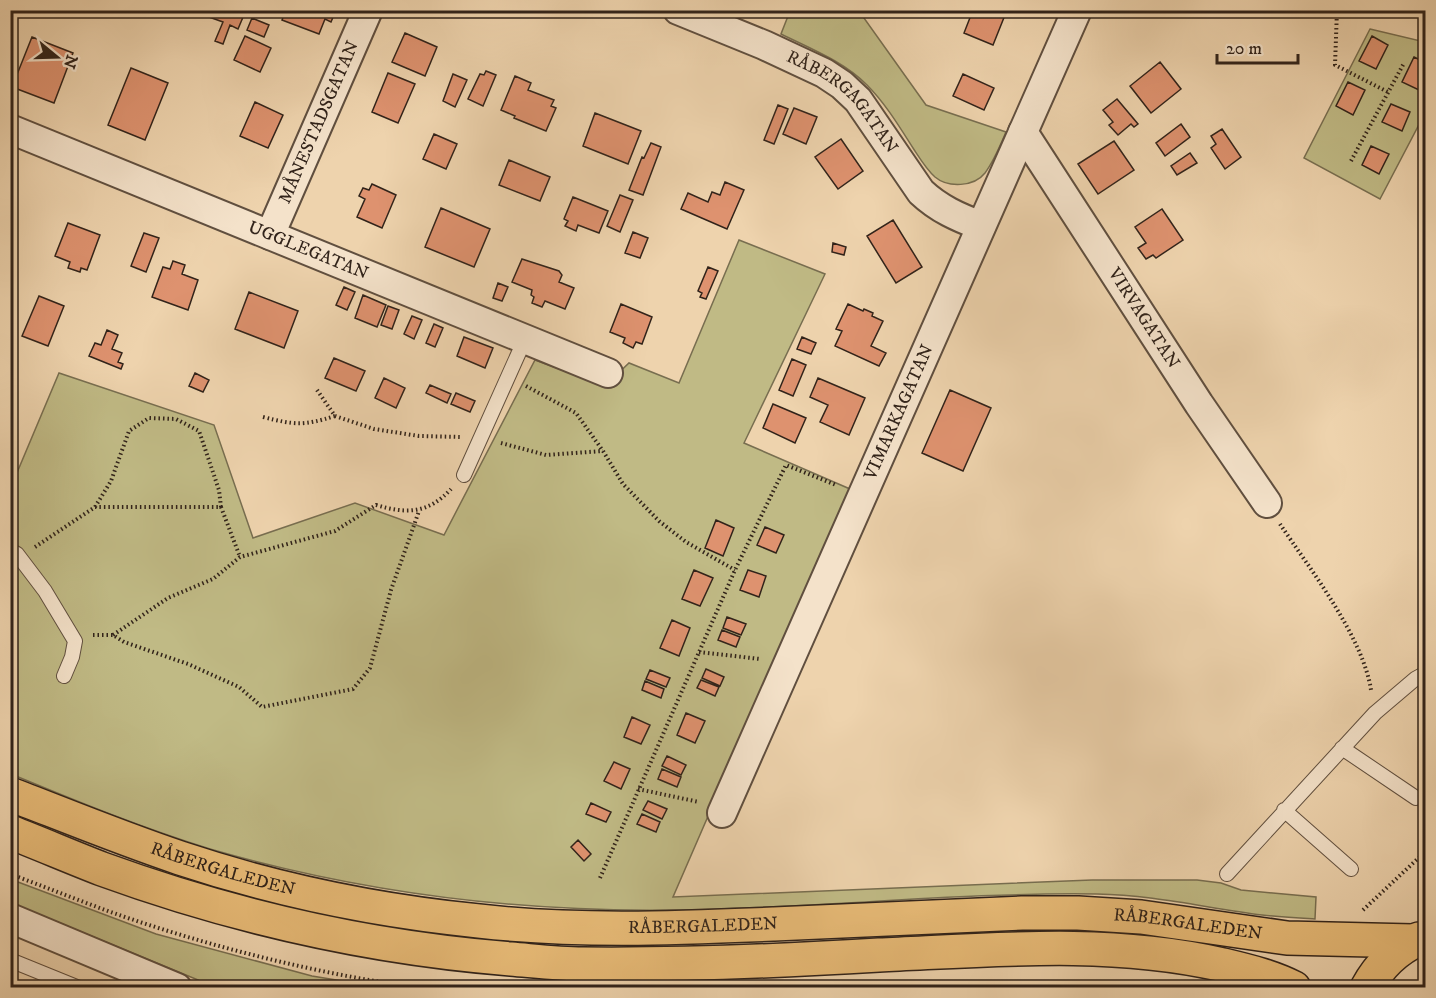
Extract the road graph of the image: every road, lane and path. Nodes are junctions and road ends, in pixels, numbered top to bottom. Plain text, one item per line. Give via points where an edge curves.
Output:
1 (368, 10) edge
2 (678, 10) edge
3 (1077, 10) edge
4 (1337, 10) edge
5 (1404, 63) dead end
6 (1388, 92) junction
7 (10, 129) edge
8 (1023, 132) junction
9 (1351, 161) dead end
10 (981, 226) junction
11 (270, 235) junction
12 (525, 339) junction
13 (608, 373) dead end
14 (509, 376) junction
15 (317, 390) dead end
16 (334, 416) junction
17 (263, 417) dead end
18 (481, 437) junction
19 (603, 451) junction
20 (464, 475) joint
21 (862, 496) junction
22 (1267, 503) joint
23 (95, 507) junction
24 (220, 507) junction
25 (419, 511) junction
26 (14, 552) edge
27 (240, 556) junction
28 (735, 570) junction
29 (699, 652) junction
30 (788, 662) junction
31 (1425, 673) edge
32 (63, 676) dead end
33 (1375, 713) junction
34 (1342, 748) junction
35 (638, 789) junction
36 (10, 794) edge
37 (1416, 798) dead end
38 (723, 810) joint
39 (1284, 810) junction
40 (10, 832) edge
41 (1425, 851) edge
42 (1351, 869) dead end
43 (10, 874) edge
44 (1227, 874) dead end
45 (600, 878) dead end
46 (1358, 916) dead end
47 (10, 918) edge
48 (1419, 939) edge
49 (10, 960) edge
50 (79, 987) edge
51 (177, 987) edge
52 (420, 987) edge
53 (1294, 987) edge
54 (1367, 987) edge

1 - 11 street, MÅNESTADSGATAN
2 - 10 street, RÅBERGAGATAN via 764,45 842,85 864,108 921,192 948,213
3 - 8 street, VIMARKAGATAN
4 - 6 path via 1335,65
5 - 6 path
6 - 9 path
7 - 11 street, UGGLEGATAN
8 - 10 street, VIMARKAGATAN
8 - 22 street, VIRVAGATAN
10 - 21 street, VIMARKAGATAN
11 - 12 street, UGGLEGATAN
12 - 13 street, UGGLEGATAN
12 - 14 lane
14 - 18 lane
14 - 19 path via 576,412
15 - 16 path
16 - 17 path via 309,424
16 - 18 path via 374,429 419,436
18 - 19 path via 546,455
18 - 20 lane
19 - 28 path via 622,484 659,522
20 - 25 path via 443,497
21 - 28 path via 786,465
21 - 30 street, VIMARKAGATAN
22 - 33 path via 1341,615 1369,673
23 - 24 path
23 - 24 path via 111,481 129,431 149,418 176,419 199,431 219,490
23 - 26 path via 41,544
24 - 27 path
25 - 27 path via 376,505 335,531
25 - 27 path via 390,590 370,668 353,689 262,707 239,687 113,635 168,598 213,579
26 - 32 lane via 45,591 75,641
28 - 29 path
29 - 30 path
29 - 35 path
30 - 38 street, VIMARKAGATAN
31 - 33 lane
33 - 34 lane
34 - 37 lane
34 - 39 lane
35 - 38 path
35 - 45 path
36 - 48 main road, RÅBERGALEDEN via 159,851 245,877 390,909 479,921 668,929 1078,913 1141,917 1287,938
39 - 42 lane
39 - 44 lane
40 - 53 main road, RÅBERGALEDEN via 103,869 235,911 382,944 462,954 579,964 666,964 1076,948 1194,959
41 - 46 path
43 - 52 path via 122,916 219,946 310,969
47 - 51 street
48 - 54 main road via 1386,960
49 - 50 lane

